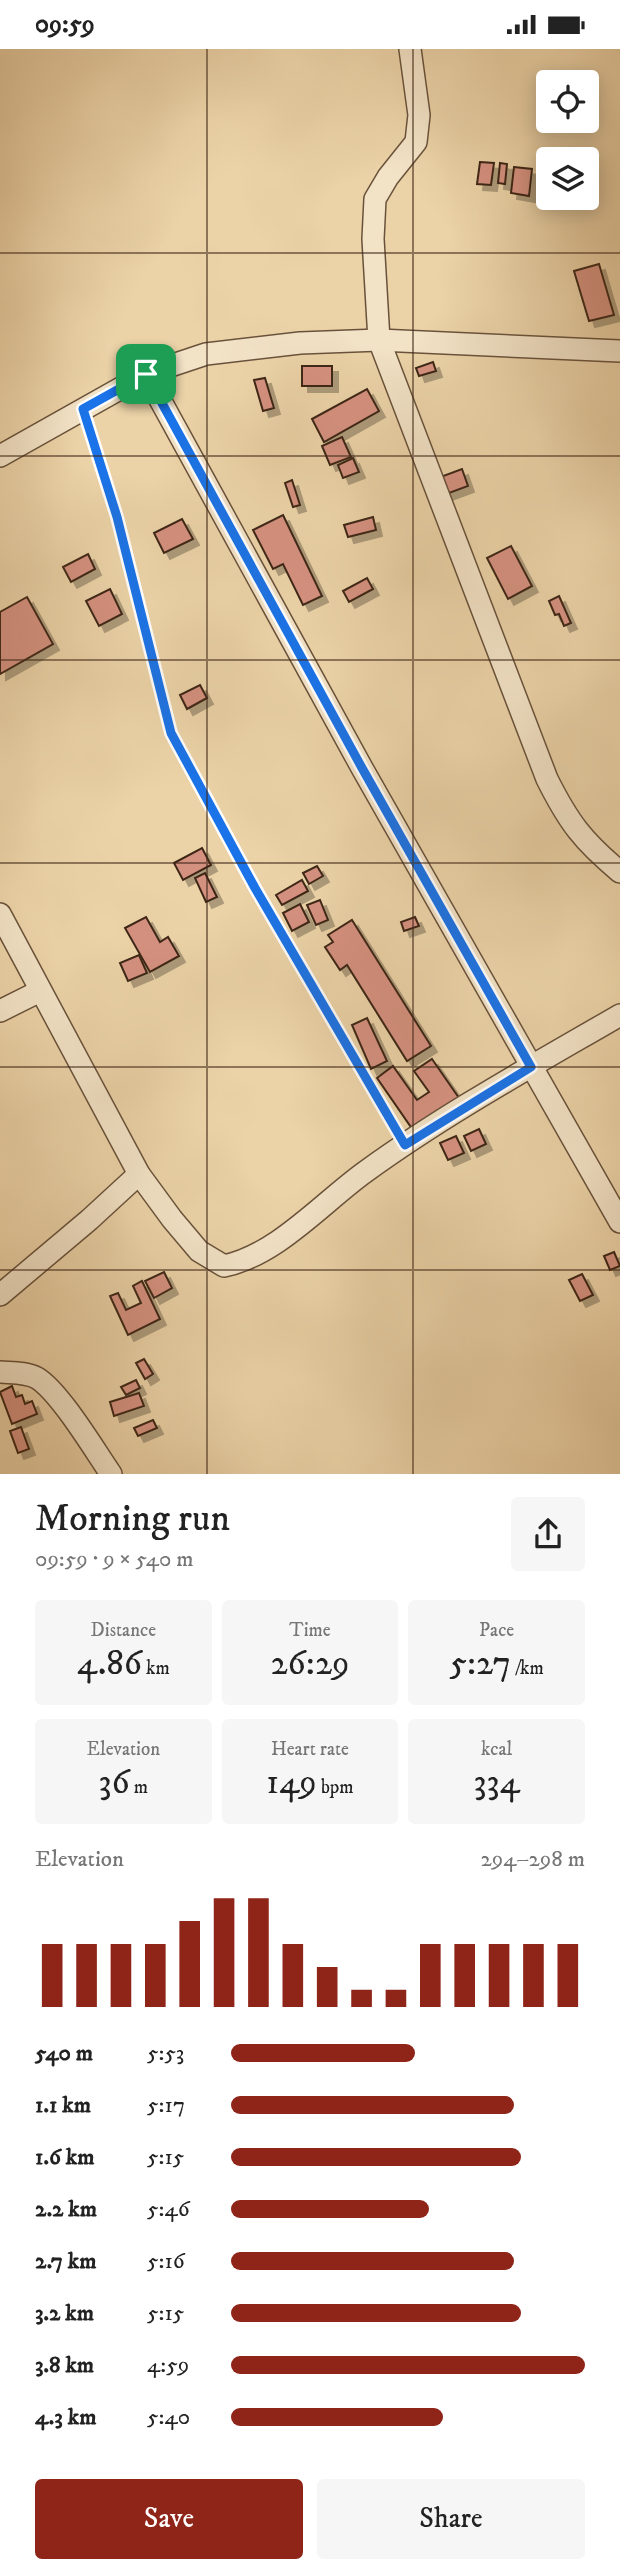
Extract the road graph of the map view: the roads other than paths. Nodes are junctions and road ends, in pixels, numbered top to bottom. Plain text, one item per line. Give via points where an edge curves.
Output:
1 (410, 49) edge
2 (379, 340) junction
3 (620, 351) edge
4 (146, 374) junction
5 (0, 456) edge
6 (620, 872) edge
7 (0, 914) edge
8 (40, 991) junction
9 (0, 1011) edge
10 (620, 1016) edge
11 (531, 1067) junction
12 (139, 1174) junction
13 (620, 1222) edge
14 (0, 1295) edge
15 (0, 1372) edge
16 (111, 1474) edge

1 - 2 street via 419,115 416,142 375,199
2 - 3 street
2 - 4 street via 260,346 206,354
2 - 6 street via 547,779 564,814 589,846
4 - 5 street
4 - 11 street
7 - 8 street
8 - 9 street
8 - 12 street
10 - 11 street
11 - 12 street via 364,1172 282,1237 240,1262 224,1266 199,1251
11 - 13 street
12 - 14 street
15 - 16 street via 24,1373 44,1384

